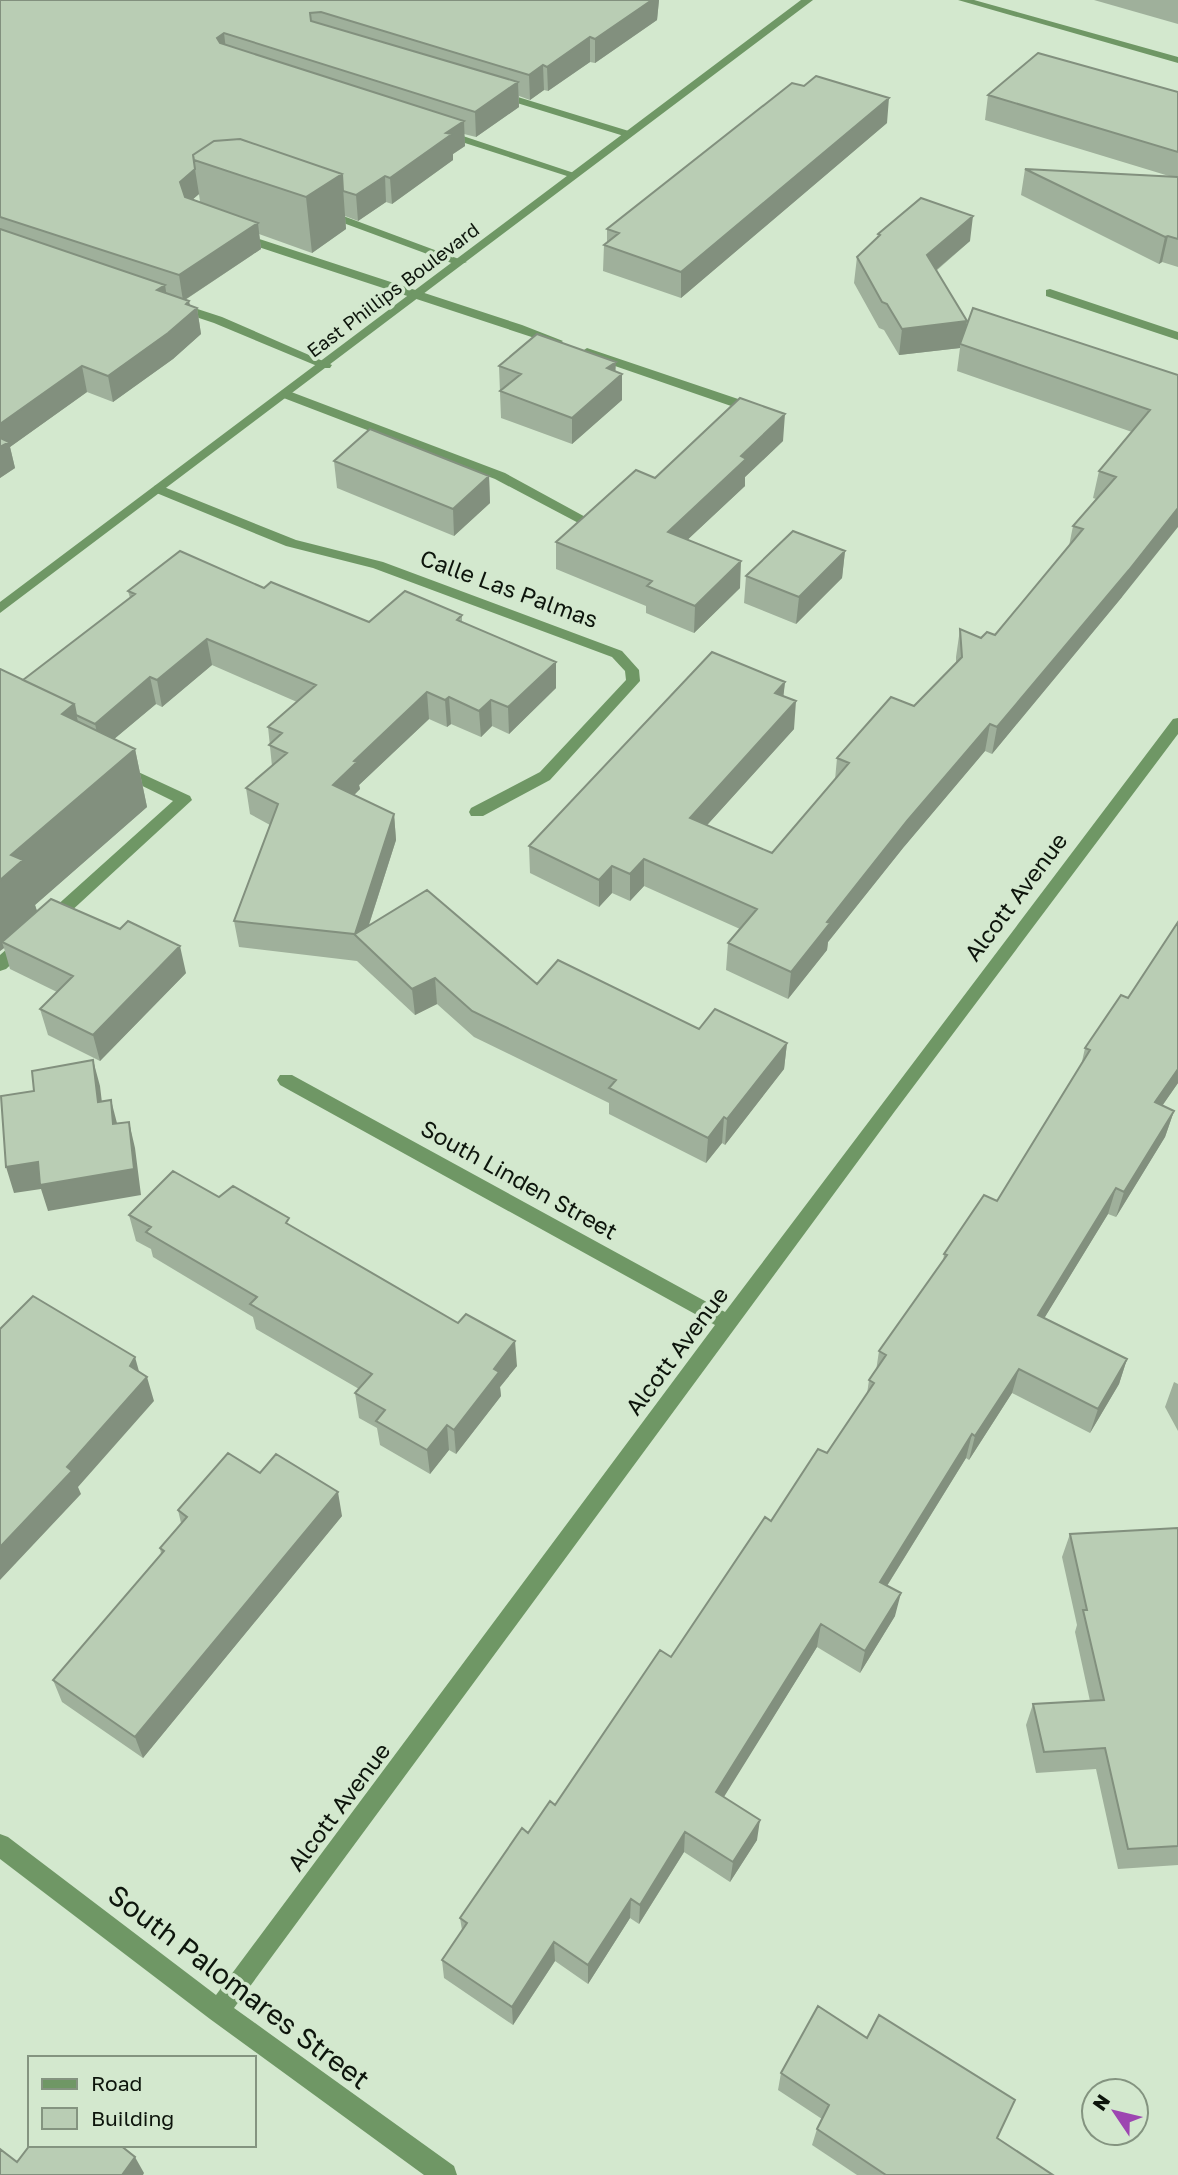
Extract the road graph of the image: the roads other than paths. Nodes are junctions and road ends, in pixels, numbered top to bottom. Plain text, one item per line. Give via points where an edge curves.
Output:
1 (808, 0) edge
2 (963, 0) edge
3 (1178, 60) edge
4 (484, 89) edge
5 (428, 128) edge
6 (628, 134) junction
7 (574, 176) junction
8 (307, 207) edge
9 (227, 232) edge
10 (461, 262) junction
11 (1050, 293) dead end
12 (419, 294) junction
13 (167, 303) edge
14 (1178, 336) edge
15 (326, 365) junction
16 (286, 394) junction
17 (739, 404) edge
18 (159, 489) junction
19 (593, 525) edge
20 (0, 609) edge
21 (1178, 723) edge
22 (111, 764) edge
23 (477, 812) dead end
24 (0, 965) edge
25 (286, 1080) dead end
26 (729, 1323) junction
27 (0, 1845) edge
28 (218, 2011) junction
29 (445, 2175) edge

1 - 6 street, East Phillips Boulevard
2 - 3 street
4 - 6 street
5 - 7 street
6 - 7 street, East Phillips Boulevard
7 - 10 street, East Phillips Boulevard
8 - 10 street
9 - 12 street
10 - 12 street, East Phillips Boulevard
11 - 14 street
12 - 15 street, East Phillips Boulevard
12 - 17 street
13 - 15 street
15 - 16 street, East Phillips Boulevard
16 - 18 street, East Phillips Boulevard
16 - 19 street via 500,476
18 - 20 street, East Phillips Boulevard
18 - 23 street, Calle Las Palmas via 291,543 378,565 617,654 632,670 633,681 545,776
21 - 26 street, Alcott Avenue
22 - 24 street via 184,800
25 - 26 street, South Linden Street
26 - 28 street, Alcott Avenue
27 - 28 street, South Palomares Street
28 - 29 street, South Palomares Street

